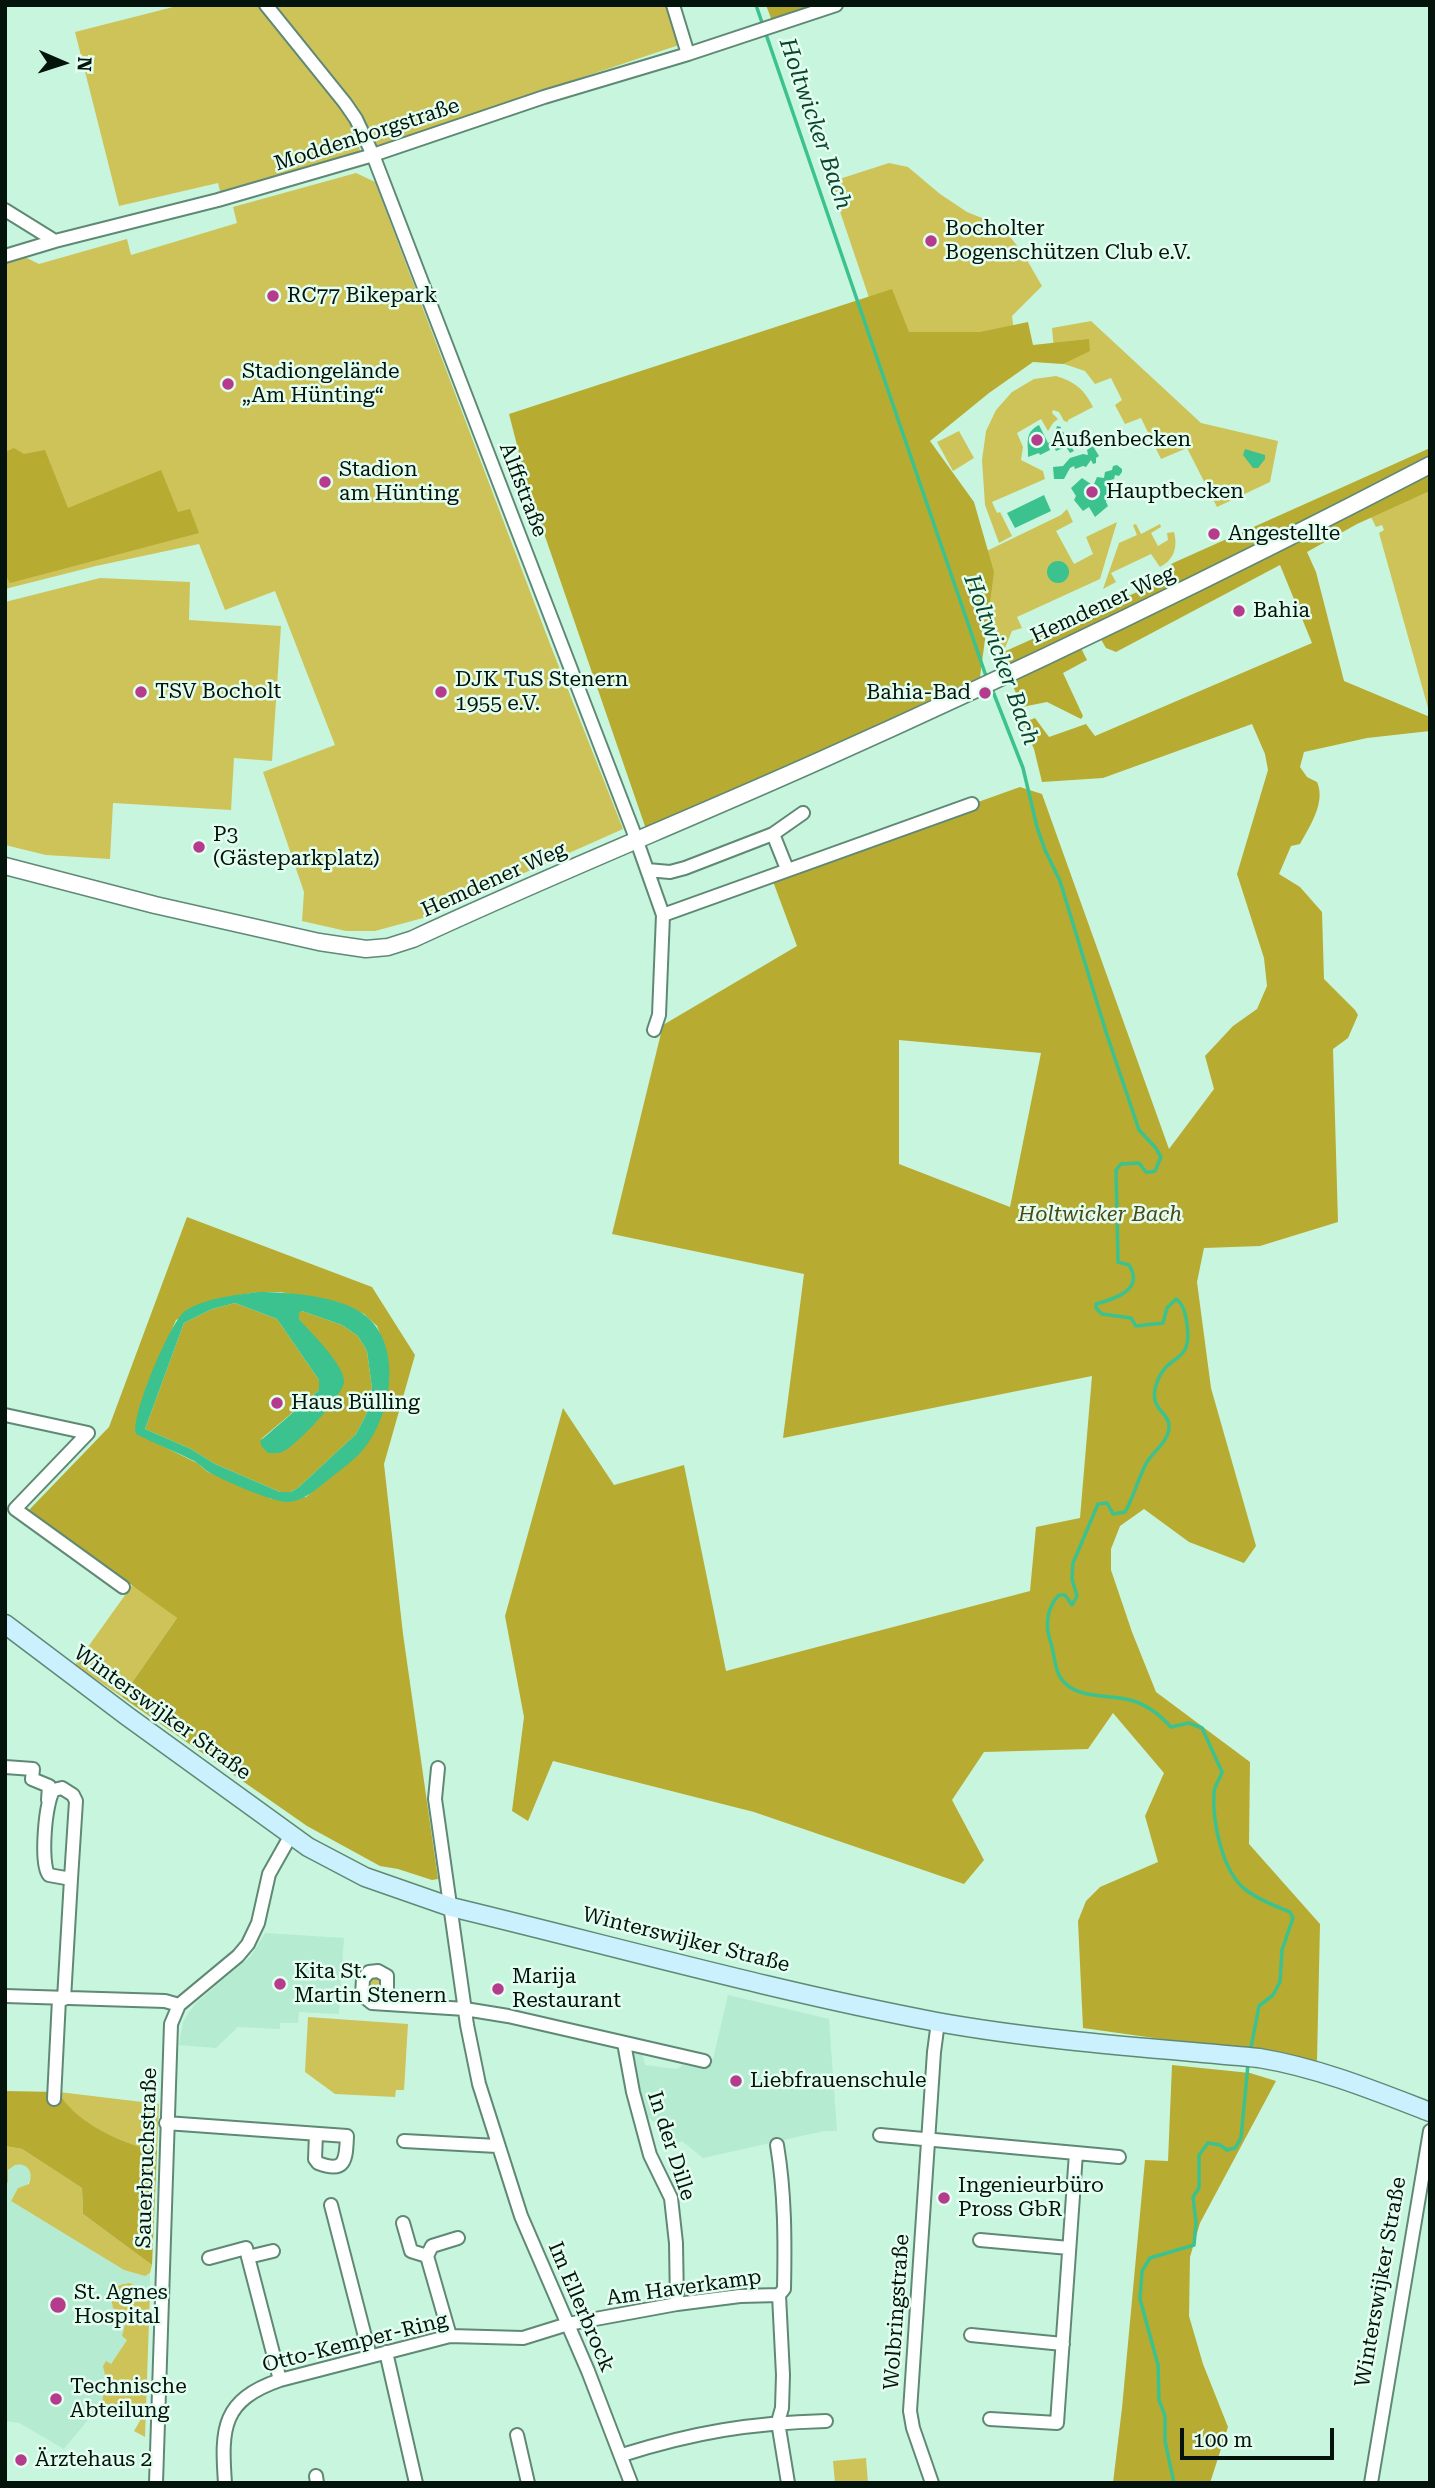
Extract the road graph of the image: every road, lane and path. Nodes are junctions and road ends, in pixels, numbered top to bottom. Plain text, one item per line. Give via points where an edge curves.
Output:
1 (267, 5) edge
2 (673, 5) edge
3 (836, 5) edge
4 (688, 54) junction
5 (373, 155) junction
6 (5, 210) edge
7 (55, 241) junction
8 (5, 256) edge
9 (1430, 465) edge
10 (972, 804) dead end
11 (803, 813) dead end
12 (773, 834) junction
13 (636, 840) junction
14 (5, 866) edge
15 (787, 869) junction
16 (647, 870) junction
17 (663, 915) junction
18 (654, 1030) dead end
19 (5, 1415) edge
20 (123, 1587) dead end
21 (5, 1624) edge
22 (5, 1767) edge
23 (438, 1768) dead end
24 (48, 1801) junction
25 (291, 1835) junction
26 (71, 1879) junction
27 (451, 1907) junction
28 (5, 1996) edge
29 (61, 1999) junction
30 (387, 2004) dead end
31 (179, 2005) junction
32 (465, 2009) junction
33 (938, 2022) junction
34 (624, 2043) junction
35 (704, 2062) dead end
36 (54, 2099) dead end
37 (1430, 2112) edge
38 (166, 2123) junction
39 (1430, 2131) edge
40 (316, 2134) dead end
41 (880, 2135) dead end
42 (928, 2140) junction
43 (404, 2141) dead end
44 (777, 2145) dead end
45 (497, 2147) junction
46 (1076, 2153) junction
47 (1119, 2157) dead end
48 (331, 2205) dead end
49 (403, 2223) dead end
50 (458, 2238) dead end
51 (980, 2240) dead end
52 (1069, 2248) junction
53 (274, 2251) dead end
54 (427, 2256) junction
55 (248, 2257) junction
56 (208, 2258) dead end
57 (779, 2295) junction
58 (677, 2304) junction
59 (568, 2324) junction
60 (971, 2335) dead end
61 (450, 2336) junction
62 (1063, 2344) junction
63 (386, 2352) junction
64 (370, 2356) junction
65 (280, 2380) junction
66 (990, 2419) dead end
67 (827, 2421) dead end
68 (778, 2422) junction
69 (517, 2435) dead end
70 (622, 2455) junction
71 (156, 2483) edge
72 (225, 2483) edge
73 (416, 2483) edge
74 (528, 2483) edge
75 (631, 2483) edge
76 (788, 2483) edge
77 (932, 2483) edge
78 (1371, 2483) edge

1 - 5 street, Alffstraße via 345,103
2 - 4 street
3 - 4 street, Moddenborgstraße
4 - 5 street, Moddenborgstraße
5 - 7 street, Moddenborgstraße via 218,201
5 - 13 street, Alffstraße
6 - 7 street
7 - 8 street, Moddenborgstraße
9 - 13 street, Hemdener Weg via 1263,552 977,688
10 - 15 street
11 - 12 street
12 - 15 street
12 - 16 street via 685,868
13 - 14 street, Hemdener Weg via 413,939 366,949 155,905
13 - 16 street
15 - 17 street
16 - 17 street
17 - 18 street via 660,1004
19 - 20 street via 88,1433 15,1509
21 - 25 main road, Winterswijker Straße
22 - 24 street via 33,1769 32,1779 49,1786
23 - 27 street, Im Ellerbrock via 435,1799
24 - 26 street via 45,1871
24 - 26 street via 54,1790 62,1788 76,1801
25 - 27 main road, Winterswijker Straße via 365,1877
25 - 31 street via 269,1874 258,1923 248,1944
26 - 29 street
27 - 32 street, Im Ellerbrock
27 - 33 main road, Winterswijker Straße
28 - 29 street
29 - 31 street
29 - 36 street
30 - 32 street
31 - 38 street, Sauerbruchstraße via 171,2024
32 - 34 street
32 - 45 street, Im Ellerbrock
33 - 37 main road, Winterswijker Straße via 1294,2064
33 - 42 street, Wolbringstraße
34 - 35 street
34 - 58 street, In der Dille via 650,2155 671,2198
38 - 40 street
38 - 71 street, Sauerbruchstraße
39 - 78 street, Winterswijker Straße
41 - 42 street
42 - 46 street
42 - 77 street, Wolbringstraße via 910,2411
43 - 45 street
44 - 57 street, Am Haverkamp via 786,2228 784,2289
45 - 59 street, Im Ellerbrock
46 - 47 street
46 - 52 street
48 - 64 street
49 - 54 street via 411,2251
50 - 54 street via 432,2245
51 - 52 street
52 - 62 street
53 - 55 street
54 - 61 street
55 - 56 street via 246,2248
55 - 65 street
57 - 58 street, Am Haverkamp
57 - 68 street via 783,2375
58 - 59 street, Am Haverkamp
59 - 61 street, Otto-Kemper-Ring via 523,2338
59 - 70 street, Im Ellerbrock
60 - 62 street
61 - 63 street, Otto-Kemper-Ring
62 - 66 street via 1057,2423
63 - 64 street, Otto-Kemper-Ring
63 - 73 street
64 - 65 street, Otto-Kemper-Ring
65 - 72 street, Otto-Kemper-Ring via 257,2388 240,2401 228,2420 222,2443
67 - 68 street
68 - 70 street via 694,2434
68 - 76 street
69 - 74 street
70 - 75 street, Im Ellerbrock

